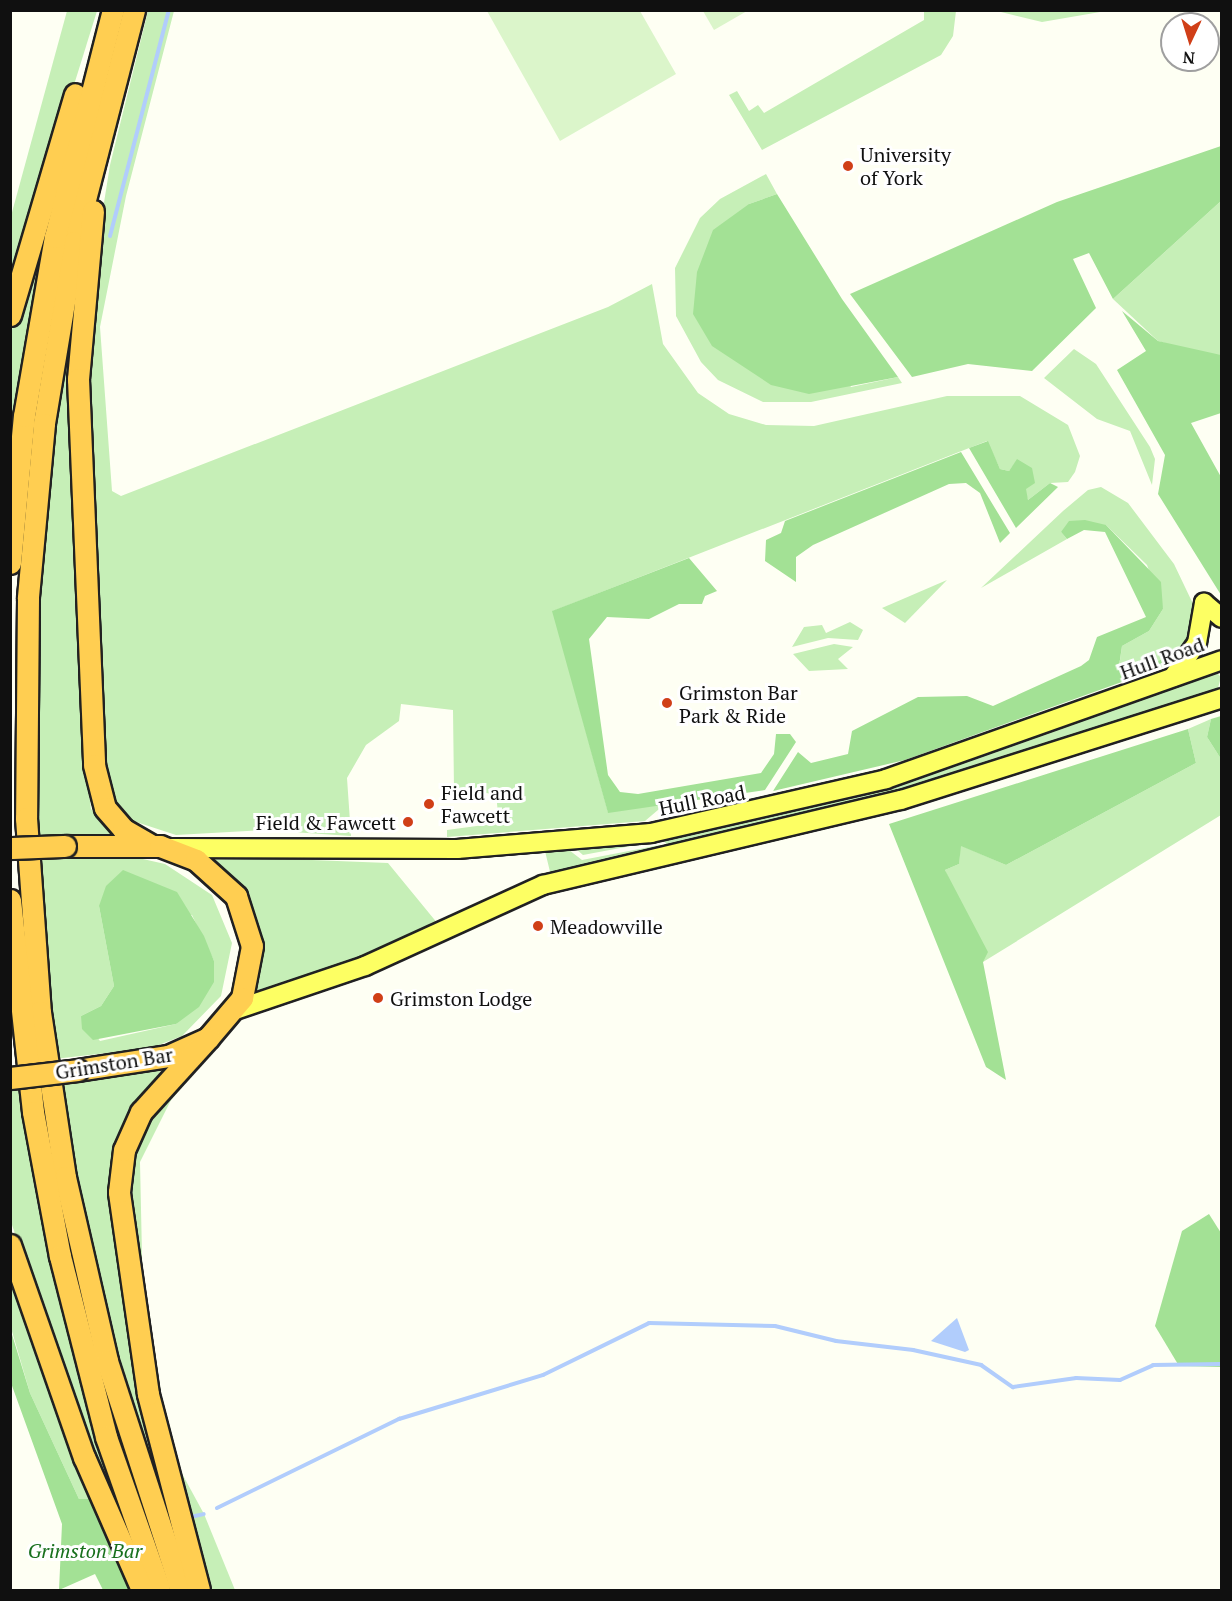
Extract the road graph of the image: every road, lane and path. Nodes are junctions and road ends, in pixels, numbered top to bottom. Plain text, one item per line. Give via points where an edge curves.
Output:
1 (134, 10) edge
2 (111, 15) edge
3 (91, 164) junction
4 (10, 315) edge
5 (10, 563) edge
6 (1221, 618) edge
7 (1221, 660) edge
8 (1172, 678) junction
9 (1221, 698) edge
10 (160, 847) junction
11 (10, 848) edge
12 (10, 900) edge
13 (235, 1010) junction
14 (208, 1038) junction
15 (10, 1078) edge
16 (10, 1245) edge
17 (142, 1590) edge
18 (160, 1590) edge
19 (181, 1590) edge
20 (199, 1590) edge

1 - 3 highway
2 - 4 highway via 83,71
2 - 5 highway via 46,282 24,416
3 - 10 highway via 93,216 78,379 94,765 105,808 123,829
3 - 19 highway via 59,321 34,516 24,716 32,936 54,1114 80,1251 126,1430
6 - 8 main road via 1204,603 1197,643
7 - 8 main road, Hull Road
8 - 10 main road, Hull Road via 886,779 651,833 457,849
9 - 13 main road via 901,800 543,885 365,966
10 - 11 highway, Grimston Bar, bridge
10 - 13 highway, Grimston Bar via 196,860 225,881 245,913 251,964
12 - 18 highway via 33,1112 60,1256 106,1437
13 - 14 highway, Grimston Bar
14 - 15 highway, Grimston Bar, bridge via 168,1056
14 - 20 highway via 141,1112 124,1150 119,1192 148,1394
16 - 17 highway via 84,1458

